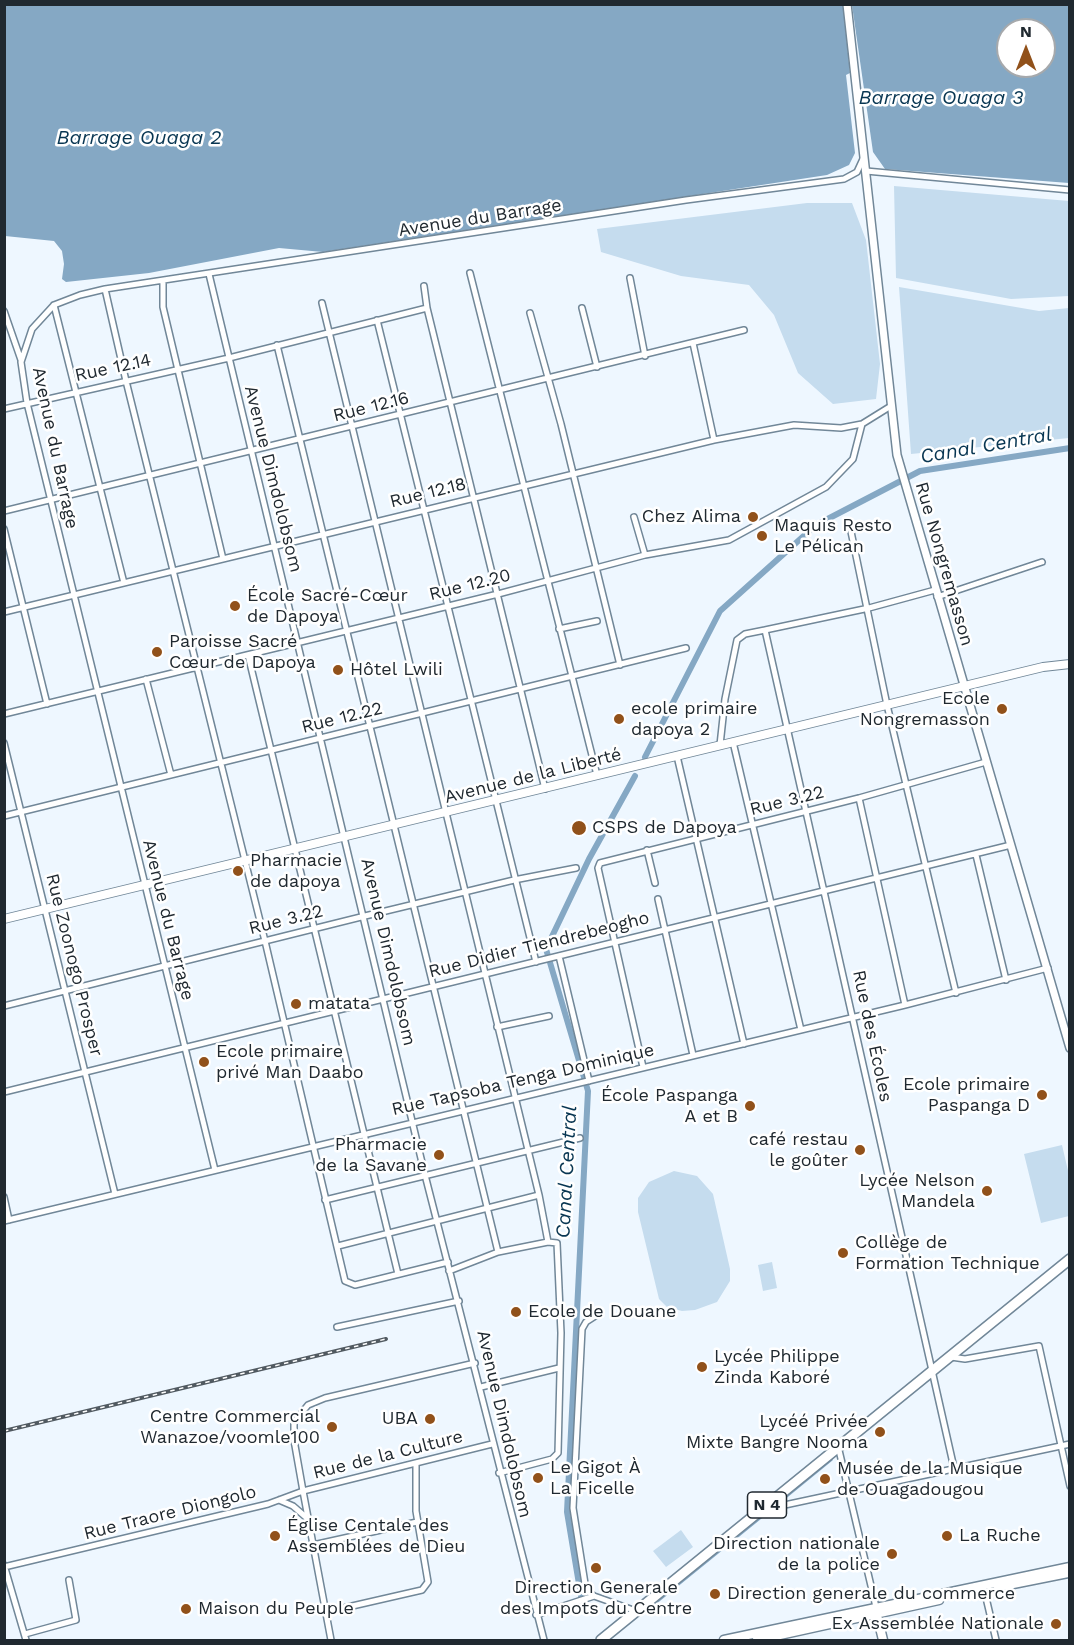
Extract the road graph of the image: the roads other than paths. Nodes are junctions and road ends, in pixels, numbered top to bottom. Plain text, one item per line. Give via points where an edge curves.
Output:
1 (847, 4) edge
2 (864, 156) junction
3 (866, 171) junction
4 (1070, 190) edge
5 (470, 273) dead end
6 (209, 274) junction
7 (630, 278) dead end
8 (163, 281) junction
9 (424, 286) dead end
10 (105, 289) junction
11 (322, 303) dead end
12 (54, 305) junction
13 (427, 308) junction
14 (582, 308) dead end
15 (4, 311) edge
16 (530, 313) dead end
17 (377, 320) junction
18 (744, 330) dead end
19 (329, 334) junction
20 (693, 343) junction
21 (277, 345) junction
22 (645, 356) junction
23 (229, 358) junction
24 (21, 362) junction
25 (597, 367) junction
26 (177, 369) junction
27 (548, 379) junction
28 (126, 381) junction
29 (77, 391) junction
30 (501, 391) junction
31 (452, 401) junction
32 (27, 403) junction
33 (891, 406) junction
34 (4, 409) edge
35 (400, 415) junction
36 (862, 424) junction
37 (352, 428) junction
38 (300, 440) junction
39 (714, 440) junction
40 (251, 450) junction
41 (200, 464) junction
42 (572, 473) junction
43 (151, 476) junction
44 (524, 486) junction
45 (100, 489) junction
46 (473, 497) junction
47 (51, 500) junction
48 (423, 510) junction
49 (4, 511) edge
50 (634, 517) dead end
51 (375, 522) junction
52 (849, 522) dead end
53 (4, 529) edge
54 (324, 535) junction
55 (275, 546) junction
56 (645, 555) junction
57 (223, 559) junction
58 (1042, 562) dead end
59 (595, 570) junction
60 (175, 571) junction
61 (547, 581) junction
62 (124, 583) junction
63 (936, 593) junction
64 (498, 594) junction
65 (74, 595) junction
66 (447, 606) junction
67 (23, 607) junction
68 (868, 608) junction
69 (4, 612) edge
70 (396, 618) junction
71 (597, 621) dead end
72 (559, 629) junction
73 (347, 630) junction
74 (765, 630) junction
75 (296, 643) junction
76 (686, 648) dead end
77 (248, 655) junction
78 (1070, 662) edge
79 (620, 665) junction
80 (198, 668) junction
81 (571, 677) junction
82 (146, 679) junction
83 (964, 686) junction
84 (521, 689) junction
85 (97, 692) junction
86 (471, 701) junction
87 (47, 704) junction
88 (887, 705) junction
89 (4, 714) edge
90 (421, 714) junction
91 (370, 726) junction
92 (788, 728) junction
93 (320, 738) junction
94 (734, 742) junction
95 (4, 743) edge
96 (720, 745) junction
97 (270, 751) junction
98 (676, 756) junction
99 (986, 762) junction
100 (220, 763) junction
101 (171, 775) junction
102 (597, 775) junction
103 (907, 785) junction
104 (120, 788) junction
105 (545, 789) junction
106 (859, 798) junction
107 (495, 800) junction
108 (806, 811) junction
109 (21, 812) junction
110 (446, 813) junction
111 (4, 816) edge
112 (395, 824) junction
113 (754, 825) junction
114 (345, 836) junction
115 (696, 839) junction
116 (1011, 845) junction
117 (294, 848) junction
118 (646, 850) junction
119 (976, 855) junction
120 (244, 861) junction
121 (576, 868) dead end
122 (925, 868) junction
123 (876, 878) junction
124 (514, 880) junction
125 (655, 883) dead end
126 (145, 885) junction
127 (825, 891) junction
128 (465, 892) junction
129 (658, 899) dead end
130 (414, 904) junction
131 (773, 904) junction
132 (46, 909) junction
133 (365, 915) junction
134 (714, 918) junction
135 (4, 919) edge
136 (314, 928) junction
137 (665, 930) junction
138 (265, 941) junction
139 (616, 943) junction
140 (559, 956) junction
141 (536, 962) junction
142 (164, 966) junction
143 (1048, 968) junction
144 (484, 973) junction
145 (1006, 980) junction
146 (434, 986) junction
147 (64, 991) junction
148 (956, 993) junction
149 (384, 1000) junction
150 (905, 1005) junction
151 (4, 1006) edge
152 (334, 1011) junction
153 (549, 1016) dead end
154 (852, 1017) junction
155 (284, 1023) junction
156 (497, 1027) junction
157 (801, 1030) junction
158 (744, 1044) junction
159 (185, 1046) junction
160 (1070, 1048) edge
161 (693, 1055) junction
162 (643, 1067) junction
163 (85, 1073) junction
164 (589, 1081) junction
165 (4, 1092) edge
166 (515, 1097) junction
167 (464, 1109) junction
168 (413, 1121) junction
169 (364, 1133) junction
170 (580, 1138) dead end
171 (315, 1146) junction
172 (526, 1150) junction
173 (476, 1163) junction
174 (215, 1170) junction
175 (425, 1175) junction
176 (376, 1188) junction
177 (115, 1194) junction
178 (539, 1195) junction
179 (4, 1197) edge
180 (326, 1200) junction
181 (489, 1208) junction
182 (7, 1220) edge
183 (438, 1220) junction
184 (388, 1233) junction
185 (548, 1242) junction
186 (338, 1246) junction
187 (498, 1252) junction
188 (1070, 1259) edge
189 (448, 1262) junction
190 (449, 1271) junction
191 (398, 1274) junction
192 (459, 1301) junction
193 (600, 1313) dead end
194 (337, 1327) dead end
195 (951, 1357) junction
196 (475, 1363) junction
197 (559, 1368) junction
198 (934, 1371) junction
199 (481, 1387) junction
200 (492, 1444) junction
201 (1070, 1444) edge
202 (838, 1446) junction
203 (1061, 1446) junction
204 (416, 1463) junction
205 (954, 1468) junction
206 (500, 1473) junction
207 (1070, 1486) edge
208 (303, 1491) junction
209 (849, 1491) junction
210 (279, 1500) junction
211 (760, 1510) junction
212 (309, 1519) junction
213 (417, 1522) junction
214 (312, 1545) junction
215 (5, 1566) edge
216 (1070, 1567) edge
217 (1070, 1572) edge
218 (1035, 1577) junction
219 (69, 1580) dead end
220 (983, 1588) junction
221 (594, 1596) junction
222 (876, 1610) junction
223 (636, 1611) junction
224 (326, 1612) junction
225 (536, 1615) junction
226 (781, 1632) junction
227 (26, 1637) edge
228 (543, 1639) edge
229 (331, 1641) edge
230 (601, 1641) edge
231 (724, 1641) edge
232 (758, 1641) edge
233 (883, 1641) edge
234 (996, 1641) edge

1 - 2 street, Rue Nongremasson
2 - 3 street, Rue Nongremasson
2 - 6 street, Avenue du Barrage via 857,172 844,179
3 - 4 street
3 - 33 street, Rue Nongremasson
5 - 30 street
6 - 8 street, Avenue du Barrage
6 - 23 street, Avenue Dimdolobsom
7 - 22 street
8 - 10 street, Avenue du Barrage
8 - 26 street via 163,307
9 - 13 street
10 - 12 street, Avenue du Barrage
10 - 28 street
11 - 19 street
12 - 24 street, Avenue du Barrage via 32,329
12 - 29 street
13 - 17 street, Rue 12.14
13 - 31 street
14 - 25 street
15 - 24 street
16 - 27 street
17 - 19 street, Rue 12.14
17 - 35 street
18 - 20 street, Rue 12.16
19 - 21 street, Rue 12.14
19 - 37 street
20 - 22 street, Rue 12.16
20 - 39 street
21 - 23 street, Rue 12.14
21 - 38 street
22 - 25 street, Rue 12.16
23 - 26 street, Rue 12.14
23 - 40 street, Avenue Dimdolobsom
24 - 32 street, Avenue du Barrage
25 - 27 street, Rue 12.16
26 - 28 street, Rue 12.14
26 - 41 street
27 - 30 street, Rue 12.16
27 - 42 street
28 - 29 street, Rue 12.14
28 - 43 street
29 - 32 street, Rue 12.14
29 - 45 street
30 - 31 street, Rue 12.16
30 - 44 street
31 - 35 street, Rue 12.16
31 - 46 street
32 - 34 street, Rue 12.14
32 - 47 street, Avenue du Barrage
33 - 36 street
33 - 63 street, Rue Nongremasson via 900,468
35 - 37 street, Rue 12.16
35 - 48 street
36 - 39 street, Rue 12.18 via 833,428 794,425
36 - 56 street, Rue 12.20 via 853,459 826,487 729,540
37 - 38 street, Rue 12.16
37 - 51 street
38 - 40 street, Rue 12.16
38 - 54 street
39 - 42 street, Rue 12.18
40 - 41 street, Rue 12.16
40 - 55 street, Avenue Dimdolobsom
41 - 43 street, Rue 12.16
41 - 57 street
42 - 44 street, Rue 12.18
42 - 59 street
43 - 45 street, Rue 12.16
43 - 60 street
44 - 46 street, Rue 12.18
44 - 61 street
45 - 47 street, Rue 12.16
45 - 62 street
46 - 48 street, Rue 12.18
46 - 64 street
47 - 49 street, Rue 12.16
47 - 65 street, Avenue du Barrage
48 - 51 street, Rue 12.18
48 - 66 street
50 - 56 street
51 - 54 street, Rue 12.18
51 - 70 street
52 - 68 street
53 - 67 street
54 - 55 street, Rue 12.18
54 - 73 street
55 - 57 street, Rue 12.18
55 - 75 street, Avenue Dimdolobsom
56 - 59 street, Rue 12.20
57 - 60 street, Rue 12.18
58 - 63 street
59 - 61 street, Rue 12.20
59 - 79 street
60 - 62 street, Rue 12.18
60 - 80 street
61 - 64 street, Rue 12.20
61 - 72 street
62 - 65 street, Rue 12.18
63 - 68 street
63 - 83 street, Rue Nongremasson
64 - 66 street, Rue 12.20
64 - 84 street
65 - 67 street, Rue 12.18
65 - 85 street, Avenue du Barrage
66 - 70 street, Rue 12.20
66 - 86 street
67 - 69 street, Rue 12.18
67 - 87 street
68 - 74 street
68 - 88 street
70 - 73 street, Rue 12.20
70 - 90 street
71 - 72 street
72 - 81 street
73 - 75 street, Rue 12.20
73 - 91 street
74 - 92 street, Rue des Écoles
74 - 96 street via 737,640
75 - 77 street, Rue 12.20
75 - 93 street, Avenue Dimdolobsom
76 - 79 street, Rue 12.22
77 - 80 street, Rue 12.20
77 - 97 street
78 - 83 main road, Avenue de la Liberté
79 - 81 street, Rue 12.22
80 - 82 street, Rue 12.20
80 - 100 street
81 - 84 street, Rue 12.22
81 - 102 street
82 - 85 street, Rue 12.20
82 - 101 street
83 - 88 main road, Avenue de la Liberté
83 - 99 street, Rue Nongremasson
84 - 86 street, Rue 12.22
84 - 105 street
85 - 87 street, Rue 12.20
85 - 104 street, Avenue du Barrage
86 - 90 street, Rue 12.22
86 - 107 street
87 - 89 street, Rue 12.20
88 - 92 main road, Avenue de la Liberté
88 - 103 street
90 - 91 street, Rue 12.22
90 - 110 street
91 - 93 street, Rue 12.22
91 - 112 street
92 - 94 main road, Avenue de la Liberté
92 - 108 street, Rue des Écoles
93 - 97 street, Rue 12.22
93 - 114 street, Avenue Dimdolobsom
94 - 96 main road, Avenue de la Liberté
94 - 113 street
95 - 109 street, Rue Zoonogo Prosper
96 - 98 main road, Avenue de la Liberté
97 - 100 street, Rue 12.22
97 - 117 street
98 - 102 main road, Avenue de la Liberté
98 - 115 street
99 - 103 street, Rue 3.22
99 - 116 street, Rue Nongremasson
100 - 101 street, Rue 12.22
100 - 120 street
101 - 104 street, Rue 12.22
102 - 105 main road, Avenue de la Liberté
103 - 106 street, Rue 3.22
103 - 122 street
104 - 109 street, Rue 12.22
104 - 126 street, Avenue du Barrage
105 - 107 main road, Avenue de la Liberté
106 - 108 street, Rue 3.22
106 - 123 street
107 - 110 main road, Avenue de la Liberté
107 - 124 street
108 - 113 street, Rue 3.22
108 - 127 street, Rue des Écoles
109 - 111 street, Rue 12.22
109 - 132 street, Rue Zoonogo Prosper
110 - 112 main road, Avenue de la Liberté
110 - 128 street
112 - 114 main road, Avenue de la Liberté
112 - 130 street
113 - 115 street, Rue 3.22
113 - 131 street
114 - 117 main road, Avenue de la Liberté
114 - 133 street, Avenue Dimdolobsom
115 - 118 street, Rue 3.22
115 - 134 street
116 - 119 street, Rue Didier Tiendrebeogho
116 - 143 street, Rue Nongremasson
117 - 120 main road, Avenue de la Liberté
117 - 136 street
118 - 125 street
118 - 139 street, Rue 3.22 via 603,861 598,868
119 - 122 street, Rue Didier Tiendrebeogho
119 - 145 street
120 - 126 main road, Avenue de la Liberté
120 - 138 street
121 - 124 street, Rue 3.22
122 - 123 street, Rue Didier Tiendrebeogho
122 - 148 street
123 - 127 street, Rue Didier Tiendrebeogho
123 - 150 street
124 - 128 street, Rue 3.22
124 - 141 street
126 - 132 main road, Avenue de la Liberté
126 - 142 street, Avenue du Barrage
127 - 131 street, Rue Didier Tiendrebeogho
127 - 154 street, Rue des Écoles
128 - 130 street, Rue 3.22
128 - 144 street
129 - 137 street
130 - 133 street, Rue 3.22
130 - 146 street
131 - 134 street, Rue Didier Tiendrebeogho
131 - 157 street
132 - 135 main road, Avenue de la Liberté
132 - 147 street, Rue Zoonogo Prosper
133 - 136 street, Rue 3.22
133 - 149 street, Avenue Dimdolobsom
134 - 137 street, Rue Didier Tiendrebeogho
134 - 158 street
136 - 138 street, Rue 3.22
136 - 152 street
137 - 139 street, Rue Didier Tiendrebeogho
137 - 161 street
138 - 142 street, Rue 3.22
138 - 155 street
139 - 140 street, Rue Didier Tiendrebeogho
139 - 162 street
140 - 141 street, Rue Didier Tiendrebeogho
140 - 164 street
141 - 144 street, Rue Didier Tiendrebeogho
142 - 147 street, Rue 3.22
142 - 159 street, Avenue du Barrage
143 - 145 street, Rue Tapsoba Tenga Dominique
143 - 160 street, Rue Nongremasson
144 - 146 street, Rue Didier Tiendrebeogho
144 - 156 street
145 - 148 street, Rue Tapsoba Tenga Dominique
146 - 149 street, Rue Didier Tiendrebeogho
146 - 167 street
147 - 151 street, Rue 3.22
147 - 163 street, Rue Zoonogo Prosper
148 - 150 street, Rue Tapsoba Tenga Dominique
149 - 152 street, Rue Didier Tiendrebeogho
149 - 168 street, Avenue Dimdolobsom
150 - 154 street, Rue Tapsoba Tenga Dominique
152 - 155 street, Rue Didier Tiendrebeogho
152 - 169 street
153 - 156 street
154 - 157 street, Rue Tapsoba Tenga Dominique
154 - 198 street, Rue des Écoles
155 - 159 street, Rue Didier Tiendrebeogho
155 - 171 street
156 - 166 street
157 - 158 street, Rue Tapsoba Tenga Dominique
158 - 161 street, Rue Tapsoba Tenga Dominique
159 - 163 street, Rue Didier Tiendrebeogho
159 - 174 street, Avenue du Barrage
161 - 162 street, Rue Tapsoba Tenga Dominique
162 - 164 street, Rue Tapsoba Tenga Dominique
163 - 165 street, Rue Didier Tiendrebeogho
163 - 177 street, Rue Zoonogo Prosper
164 - 166 street, Rue Tapsoba Tenga Dominique
166 - 167 street, Rue Tapsoba Tenga Dominique
166 - 172 street
167 - 168 street, Rue Tapsoba Tenga Dominique
167 - 173 street
168 - 169 street, Rue Tapsoba Tenga Dominique
168 - 175 street, Avenue Dimdolobsom
169 - 171 street, Rue Tapsoba Tenga Dominique
169 - 176 street
170 - 172 street
171 - 174 street, Rue Tapsoba Tenga Dominique
171 - 180 street
172 - 173 street
172 - 178 street
173 - 175 street
173 - 181 street
174 - 177 street, Rue Tapsoba Tenga Dominique
175 - 176 street
175 - 183 street, Avenue Dimdolobsom
176 - 180 street
176 - 184 street
177 - 182 street, Rue Tapsoba Tenga Dominique
178 - 181 street
178 - 185 street
179 - 182 street
180 - 186 street
181 - 183 street
181 - 187 street
183 - 184 street
183 - 189 street, Avenue Dimdolobsom
184 - 186 street
184 - 191 street
185 - 187 street
185 - 197 street via 557,1243
186 - 191 street via 345,1281 355,1285
187 - 190 street
188 - 195 highway, N 4
189 - 190 street, Avenue Dimdolobsom
189 - 191 street
190 - 192 street, Avenue Dimdolobsom
192 - 194 street
192 - 196 street, Avenue Dimdolobsom
193 - 221 street via 582,1329 573,1509 586,1590
195 - 198 highway, N 4
195 - 203 street via 972,1358 1035,1345 1042,1349
196 - 199 street, Avenue Dimdolobsom
196 - 208 street, Rue de la Culture via 308,1405 297,1416 293,1430
197 - 199 street
197 - 206 street via 557,1456
198 - 202 highway, N 4
198 - 205 street, Rue des Écoles
199 - 200 street, Avenue Dimdolobsom
200 - 204 street, Rue de la Culture
200 - 206 street, Avenue Dimdolobsom
201 - 203 street
202 - 209 street
202 - 211 highway, N 4
203 - 205 street
203 - 207 street
204 - 208 street, Rue de la Culture
204 - 213 street
205 - 209 street
206 - 225 street, Avenue Dimdolobsom
208 - 210 street, Rue Traore Diongolo
208 - 212 street
209 - 211 street
209 - 222 street
210 - 212 street
210 - 215 street, Rue Traore Diongolo via 43,1560
211 - 223 highway, N 4
212 - 214 street
213 - 214 street
213 - 224 street via 428,1575 422,1590
214 - 224 street
215 - 227 street
216 - 218 main road
217 - 218 main road
218 - 220 main road
219 - 227 street via 76,1620
220 - 222 main road
220 - 234 street
221 - 223 street
221 - 225 street
222 - 226 main road
222 - 233 main road
223 - 230 highway, N 4
224 - 229 street
225 - 228 street, Avenue Dimdolobsom
226 - 231 main road
226 - 232 main road

